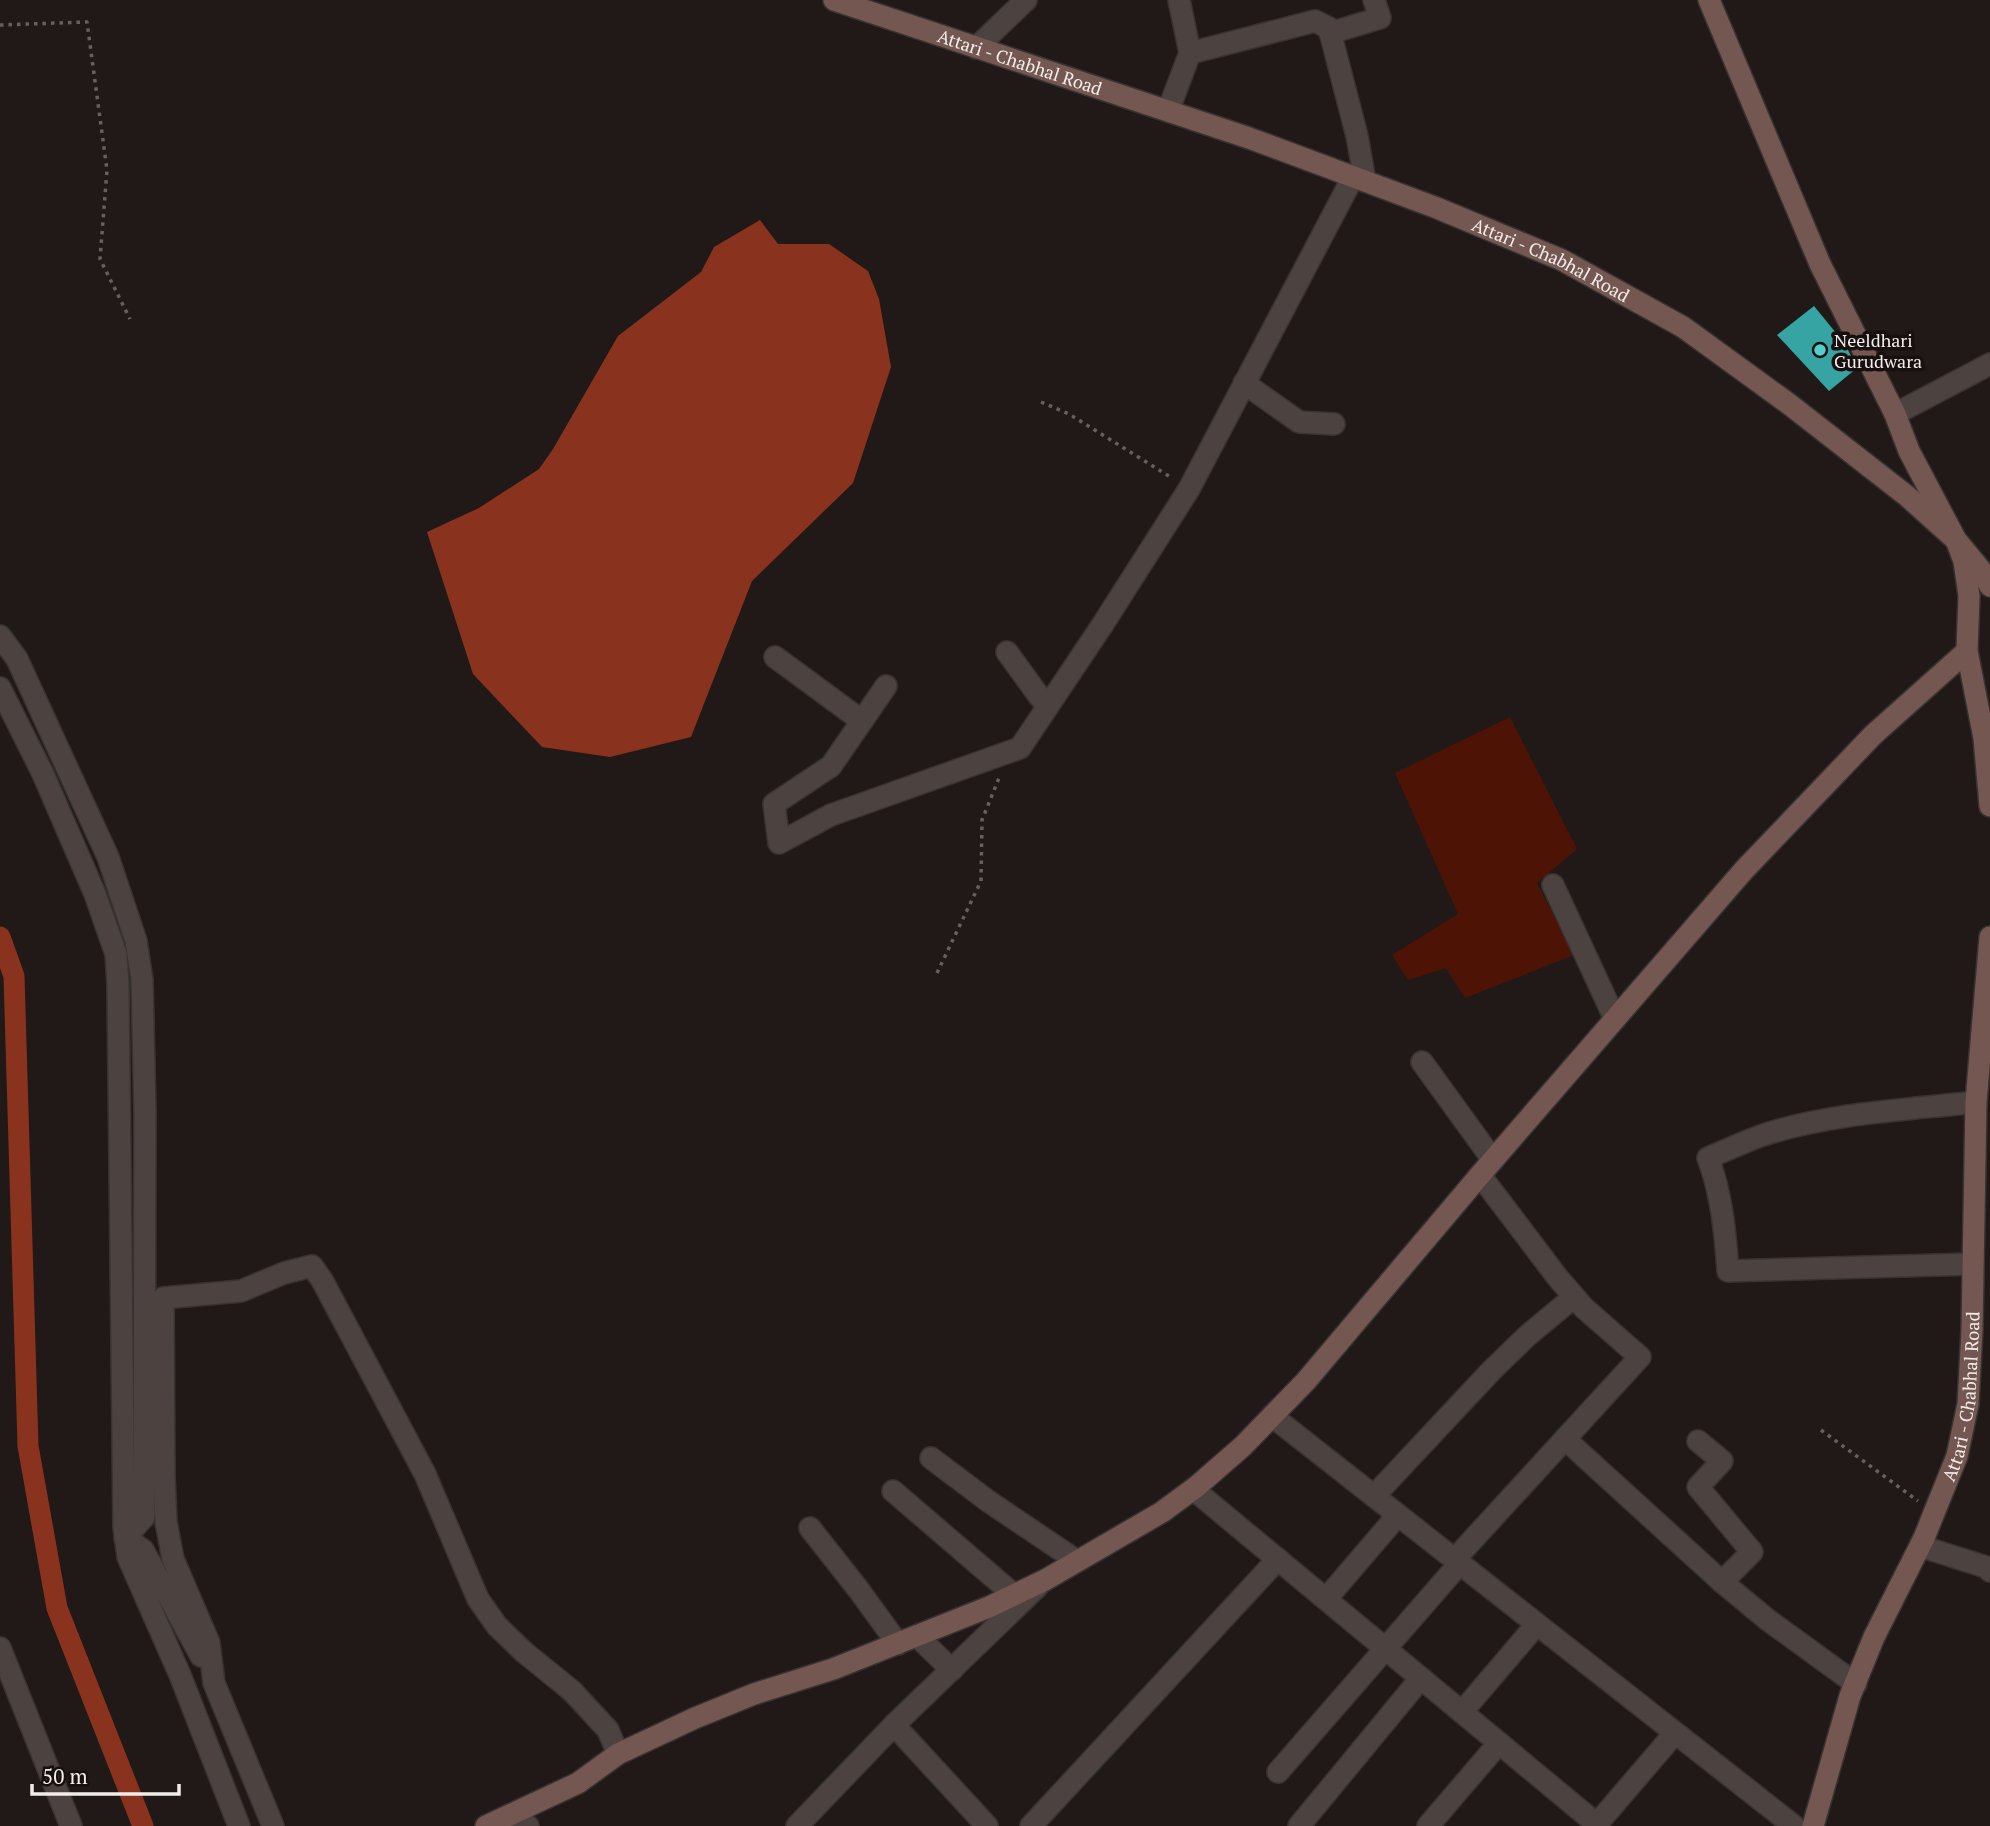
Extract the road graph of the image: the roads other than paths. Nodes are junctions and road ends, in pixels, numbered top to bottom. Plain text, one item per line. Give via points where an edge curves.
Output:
1 (834, 0) edge
2 (1026, 0) edge
3 (1179, 0) edge
4 (1374, 0) edge
5 (1709, 0) edge
6 (1330, 33) junction
7 (976, 48) junction
8 (1190, 53) junction
9 (1168, 111) junction
10 (1359, 179) junction
11 (1990, 364) edge
12 (1244, 383) junction
13 (1895, 414) junction
14 (1335, 424) dead end
15 (1956, 540) junction
16 (1990, 586) edge
17 (0, 636) edge
18 (1967, 651) junction
19 (1007, 652) dead end
20 (775, 657) dead end
21 (886, 686) dead end
22 (0, 688) edge
23 (1048, 705) junction
24 (862, 721) junction
25 (1990, 806) edge
26 (1553, 885) dead end
27 (1990, 937) edge
28 (1615, 1019) junction
29 (1422, 1062) dead end
30 (1976, 1102) junction
31 (1486, 1168) junction
32 (1972, 1264) junction
33 (1574, 1297) junction
34 (1272, 1416) junction
35 (1565, 1438) junction
36 (1698, 1441) dead end
37 (931, 1458) dead end
38 (1193, 1489) junction
39 (893, 1491) dead end
40 (1374, 1496) junction
41 (1398, 1515) junction
42 (810, 1528) dead end
43 (125, 1538) junction
44 (1920, 1546) junction
45 (1278, 1559) junction
46 (1077, 1561) junction
47 (1457, 1561) junction
48 (1990, 1571) edge
49 (1045, 1580) junction
50 (1722, 1582) junction
51 (1014, 1595) junction
52 (1326, 1599) junction
53 (1537, 1624) junction
54 (918, 1637) junction
55 (898, 1644) junction
56 (0, 1648) edge
57 (1386, 1649) junction
58 (952, 1670) junction
59 (1421, 1678) junction
60 (214, 1683) junction
61 (1856, 1684) junction
62 (1462, 1712) junction
63 (894, 1725) junction
64 (1675, 1733) junction
65 (1499, 1742) junction
66 (618, 1754) junction
67 (1278, 1772) dead end
68 (519, 1821) edge
69 (1598, 1825) edge
70 (71, 1826) edge
71 (239, 1826) edge
72 (272, 1826) edge
73 (486, 1826) edge
74 (797, 1826) edge
75 (987, 1826) edge
76 (1031, 1826) edge
77 (1299, 1826) edge
78 (1428, 1826) edge
79 (1794, 1826) edge
80 (1813, 1826) edge

1 - 7 street, Attari - Chabhal Road
2 - 7 street
3 - 8 street
4 - 6 street via 1380,18
5 - 13 street via 1820,264
6 - 8 street via 1315,22
6 - 10 street via 1357,136
7 - 9 street, Attari - Chabhal Road
8 - 9 street
9 - 10 street, Attari - Chabhal Road
10 - 12 street
10 - 15 street, Attari - Chabhal Road via 1562,260 1684,327 1907,496
11 - 13 street
12 - 14 street via 1299,422
12 - 23 street via 1189,489
13 - 15 street via 1909,452
15 - 16 street
15 - 18 street via 1969,596
17 - 43 street via 17,659 108,857 136,941 142,980 144,1517
18 - 25 street via 1984,738
18 - 28 street via 1873,735 1744,870
19 - 23 street
20 - 24 street
21 - 24 street
22 - 43 street via 43,774 116,954
23 - 24 street via 1020,748 831,815 779,843 774,804 831,766
26 - 28 street
27 - 30 street, Attari - Chabhal Road
28 - 31 street
29 - 31 street
30 - 32 street, Attari - Chabhal Road
30 - 32 street via 1807,1124 1708,1158 1723,1213 1728,1270
31 - 33 street via 1542,1258
31 - 34 street
32 - 44 street, Attari - Chabhal Road via 1968,1404 1957,1456
33 - 35 street via 1640,1357
33 - 40 street via 1492,1370
34 - 38 street
34 - 40 street
35 - 47 street
35 - 50 street
36 - 50 street via 1722,1461 1698,1487 1752,1552
37 - 46 street
38 - 45 street
38 - 46 street
39 - 51 street
40 - 41 street
41 - 47 street
41 - 52 street
42 - 55 street
43 - 60 street via 143,1550
43 - 71 street via 128,1557
44 - 48 street
44 - 61 street, Attari - Chabhal Road
45 - 52 street
45 - 76 street
46 - 49 street
47 - 53 street
47 - 57 street
49 - 51 street
49 - 58 street
50 - 61 street
51 - 54 street
52 - 57 street
53 - 62 street
53 - 64 street
54 - 55 street
54 - 58 street
55 - 66 street via 730,1704
56 - 70 street
57 - 59 street
57 - 67 street
58 - 63 street
59 - 62 street
59 - 77 street
60 - 66 street via 209,1643 173,1559 166,1522 163,1298 241,1291 312,1266 425,1474 478,1599 497,1626 572,1691 608,1730
60 - 72 street
61 - 80 street, Attari - Chabhal Road
62 - 65 street
63 - 74 street
63 - 75 street
64 - 69 street
64 - 79 street
65 - 69 street
65 - 78 street
66 - 68 street
68 - 73 street

